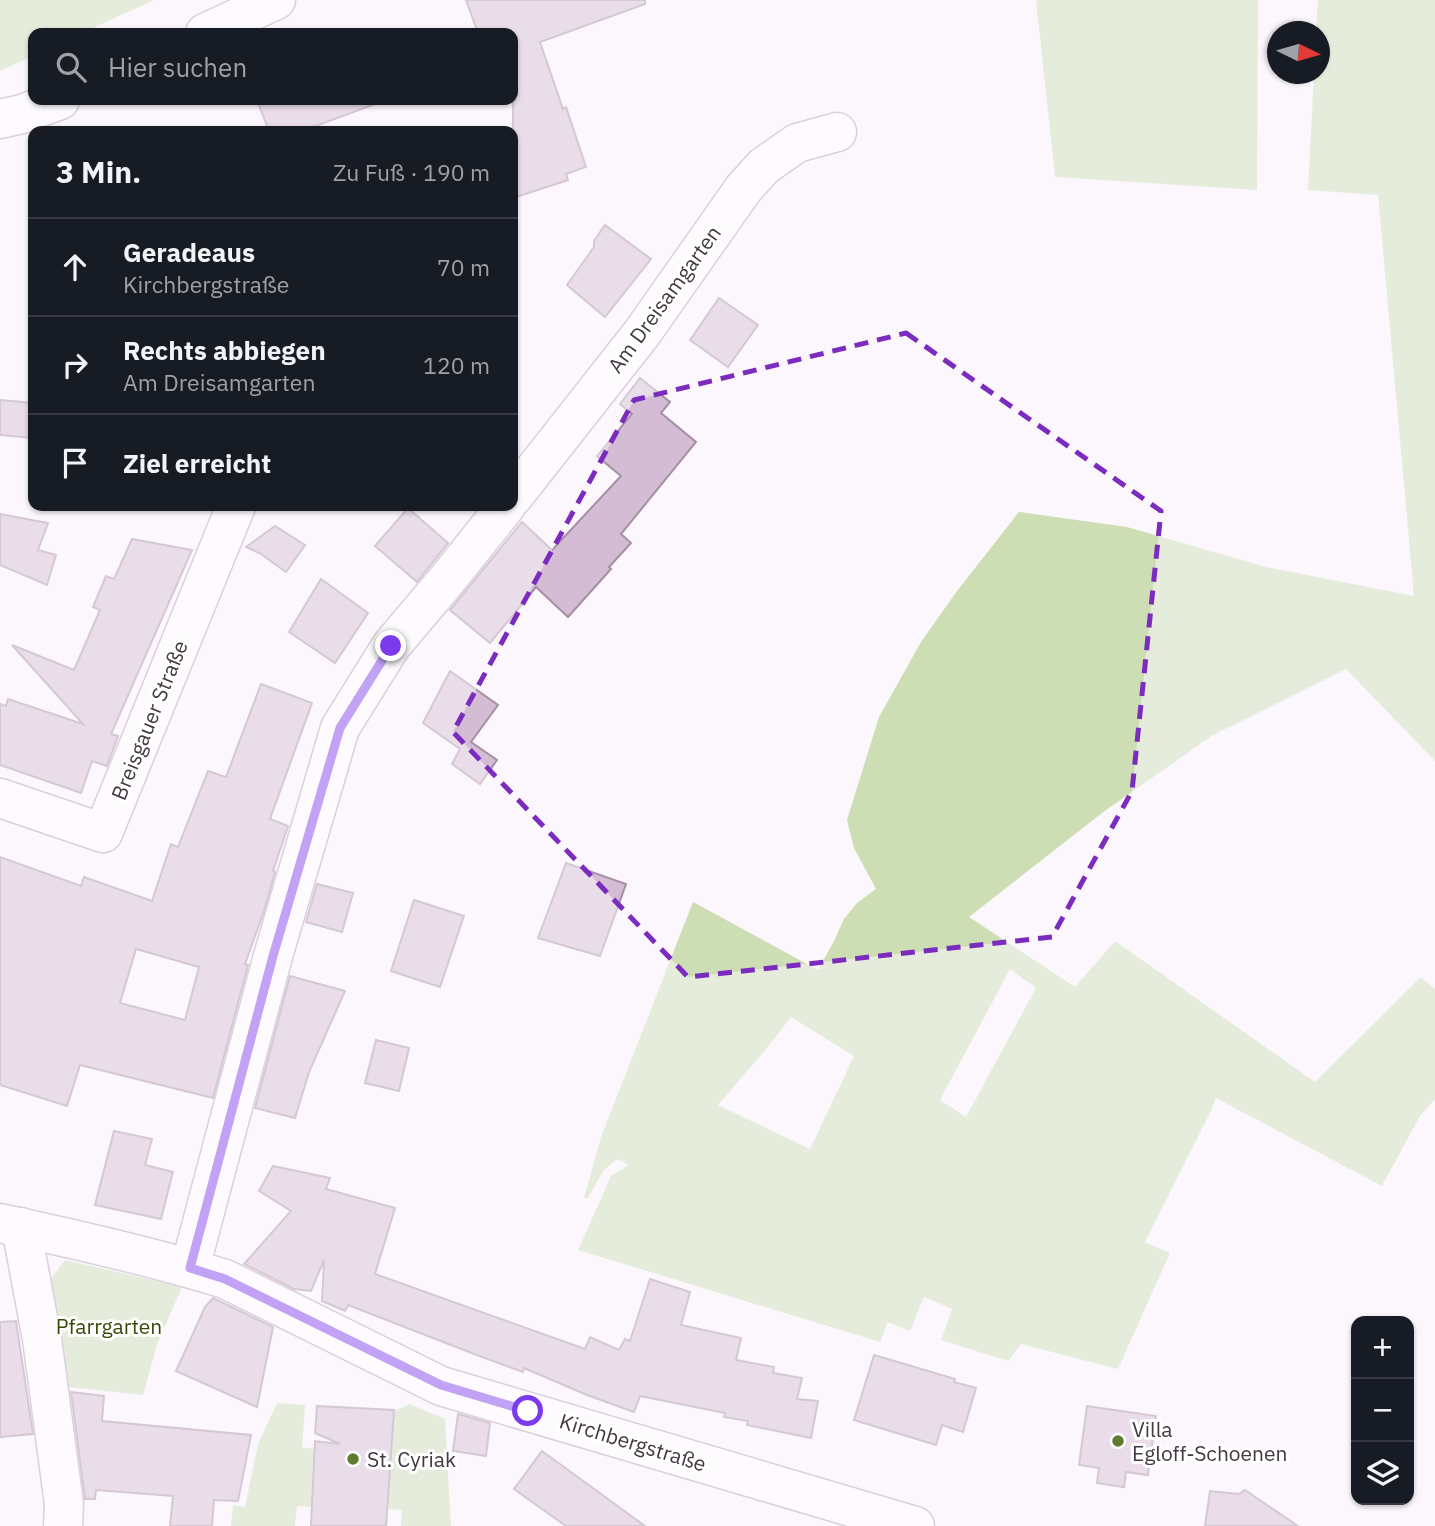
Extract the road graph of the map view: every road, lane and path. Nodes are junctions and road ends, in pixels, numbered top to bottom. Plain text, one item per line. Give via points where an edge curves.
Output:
1 (276, 0) edge
2 (216, 28) edge
3 (46, 105) edge
4 (0, 119) edge
5 (837, 132) dead end
6 (518, 491) edge
7 (234, 511) edge
8 (502, 511) edge
9 (0, 798) edge
10 (10, 1225) edge
11 (190, 1268) junction
12 (859, 1518) edge
13 (63, 1526) edge
14 (915, 1526) edge

1 - 2 street
3 - 4 street
5 - 6 street, Am Dreisamgarten via 797,143 764,166 744,188 642,333
7 - 9 street, Breisgauer Straße via 103,833
8 - 11 street via 391,646 340,728 273,956
10 - 11 street, Kirchbergstraße
10 - 13 street via 42,1339
11 - 12 street, Kirchbergstraße via 225,1279 441,1385
12 - 14 street, Kirchbergstraße

